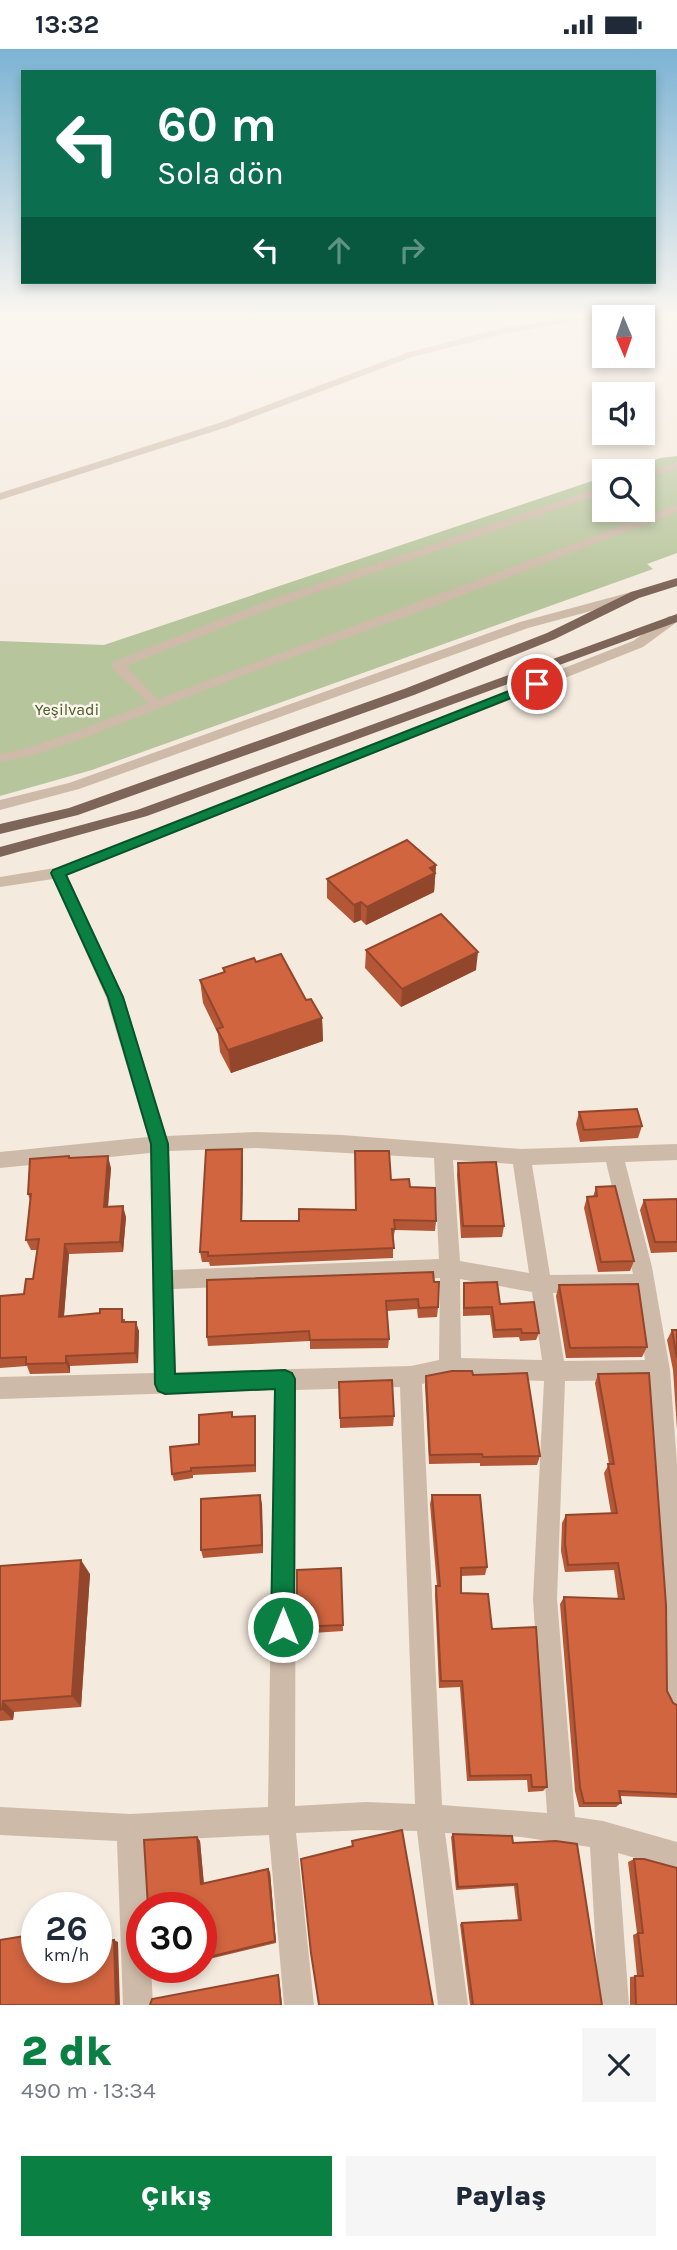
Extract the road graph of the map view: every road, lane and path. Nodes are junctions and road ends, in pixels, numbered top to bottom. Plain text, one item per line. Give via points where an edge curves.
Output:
1 (269, 408) edge
2 (677, 466) edge
3 (655, 472) edge
4 (592, 493) edge
5 (0, 497) edge
6 (677, 508) edge
7 (677, 582) edge
8 (635, 595) junction
9 (675, 618) edge
10 (156, 705) junction
11 (0, 758) edge
12 (0, 805) edge
13 (0, 829) edge
14 (0, 852) edge
15 (58, 873) junction
16 (0, 882) edge
17 (159, 1144) junction
18 (443, 1150) junction
19 (677, 1152) edge
20 (614, 1155) junction
21 (521, 1157) junction
22 (0, 1160) edge
23 (450, 1268) junction
24 (163, 1280) junction
25 (645, 1283) junction
26 (541, 1284) junction
27 (450, 1368) junction
28 (659, 1370) junction
29 (555, 1371) junction
30 (411, 1377) junction
31 (285, 1379) junction
32 (165, 1384) junction
33 (0, 1388) edge
34 (677, 1697) edge
35 (429, 1818) junction
36 (281, 1820) junction
37 (0, 1821) edge
38 (130, 1828) junction
39 (562, 1829) junction
40 (603, 1835) junction
41 (677, 1856) edge
42 (138, 2005) edge
43 (299, 2005) edge
44 (453, 2005) edge
45 (614, 2005) edge

1 - 5 street
2 - 3 street
4 - 10 street via 271,604 117,664
6 - 10 street
7 - 8 main road
8 - 12 street via 524,625 74,786
8 - 13 main road via 551,636 409,692 73,812
9 - 14 main road via 142,813
9 - 15 street via 638,644
10 - 11 street via 26,753
15 - 16 street
15 - 17 street via 115,997
17 - 18 street via 257,1140
17 - 22 street
17 - 24 street
18 - 21 street
18 - 23 street
19 - 20 street
20 - 21 street
20 - 25 street via 633,1215
21 - 26 street
23 - 24 street
23 - 26 street
23 - 27 street
24 - 32 street
25 - 26 street
25 - 28 street
26 - 29 street
27 - 29 street
27 - 30 street
28 - 29 street
28 - 34 street
29 - 39 street via 545,1599
30 - 31 street
30 - 35 street
31 - 32 street
31 - 36 street
32 - 33 street
35 - 36 street
35 - 39 street
35 - 44 street
36 - 38 street
36 - 43 street
37 - 38 street
38 - 42 street
39 - 40 street
40 - 41 street
40 - 45 street

